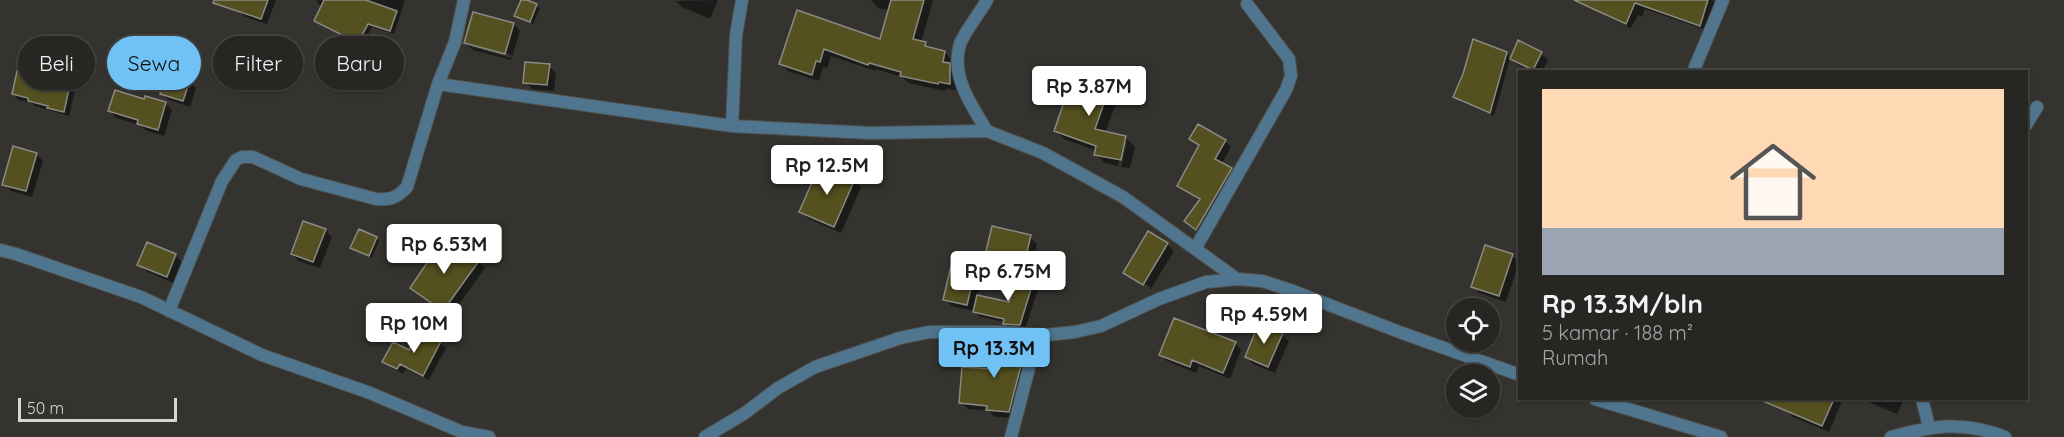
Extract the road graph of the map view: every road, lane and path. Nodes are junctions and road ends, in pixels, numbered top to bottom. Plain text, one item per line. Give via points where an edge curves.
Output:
1 (464, 0) edge
2 (742, 0) edge
3 (987, 0) edge
4 (1723, 0) edge
5 (1247, 4) dead end
6 (1695, 70) edge
7 (438, 84) junction
8 (2037, 106) dead end
9 (2028, 122) edge
10 (732, 126) junction
11 (987, 131) junction
12 (1195, 249) junction
13 (0, 250) edge
14 (1237, 279) junction
15 (169, 311) junction
16 (1046, 335) junction
17 (1518, 374) edge
18 (1598, 400) edge
19 (1922, 400) edge
20 (1929, 427) junction
21 (489, 437) edge
22 (705, 437) edge
23 (1011, 437) edge
24 (1721, 437) edge
25 (1891, 437) edge
26 (2005, 437) edge

1 - 7 street via 455,42
2 - 10 street via 736,35
3 - 11 street via 960,44 958,68 962,86
4 - 6 street
5 - 12 street via 1288,59 1291,76
7 - 10 street
7 - 15 street via 407,187 388,200 301,179 253,157 236,160 222,181
8 - 9 street
10 - 11 street via 870,133
11 - 12 street via 1043,153 1123,197
12 - 14 street
13 - 15 street via 141,297
14 - 16 street via 1206,282 1101,326
14 - 17 street via 1262,281 1293,291
15 - 21 street via 262,355 370,393 462,432
16 - 22 street via 929,332 900,338 815,367
16 - 23 street via 1030,364
18 - 24 street
19 - 20 street
20 - 25 street
20 - 26 street via 1958,426

